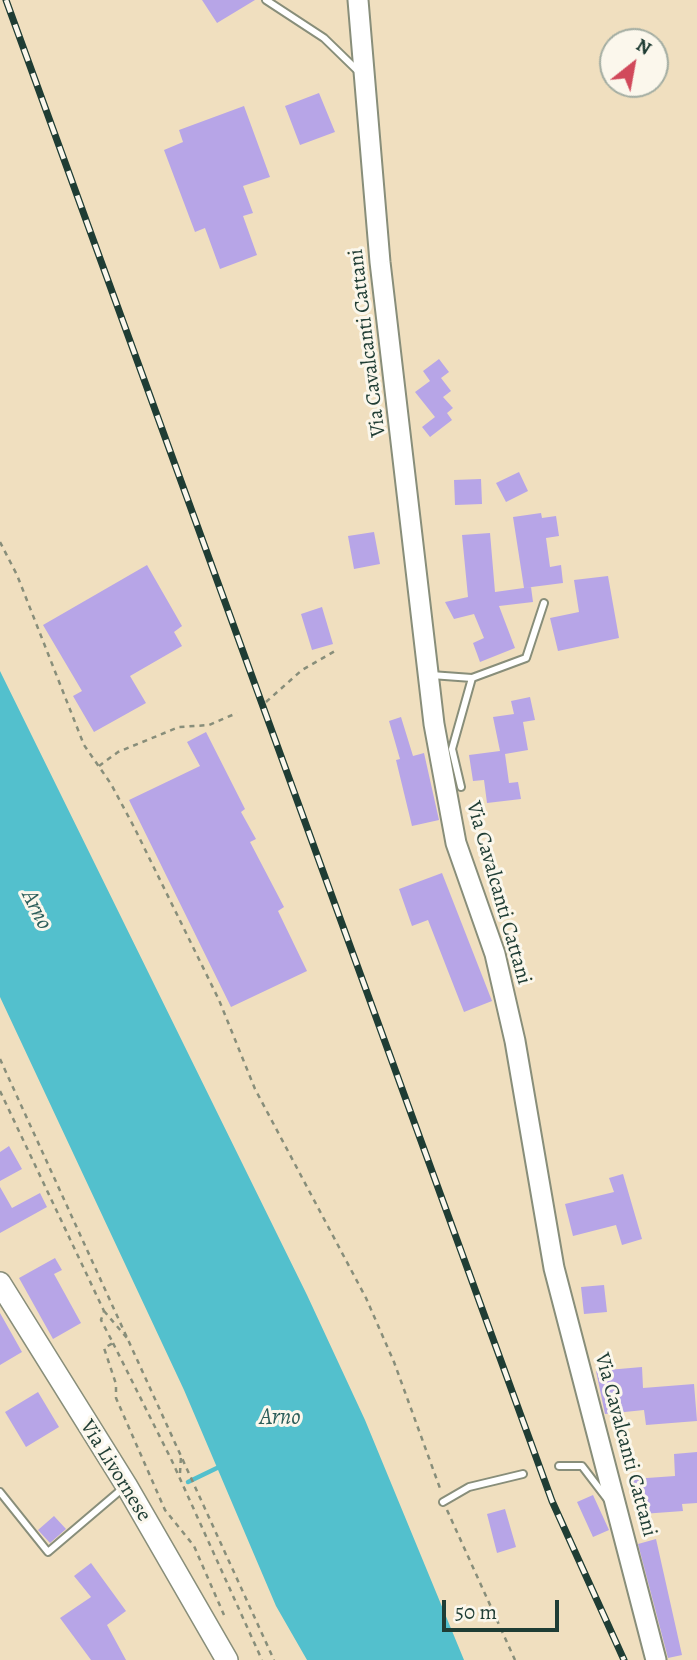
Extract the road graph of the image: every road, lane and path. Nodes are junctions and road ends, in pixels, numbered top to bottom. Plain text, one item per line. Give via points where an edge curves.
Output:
1 (266, 0) edge
2 (358, 0) edge
3 (365, 79) junction
4 (0, 542) edge
5 (544, 603) dead end
6 (335, 651) dead end
7 (429, 675) junction
8 (472, 678) junction
9 (266, 702) dead end
10 (237, 713) dead end
11 (99, 766) junction
12 (461, 787) dead end
13 (0, 1059) edge
14 (0, 1091) edge
15 (89, 1251) junction
16 (78, 1256) junction
17 (0, 1283) edge
18 (104, 1311) junction
19 (131, 1342) junction
20 (113, 1343) junction
21 (181, 1454) junction
22 (559, 1466) dead end
23 (523, 1475) dead end
24 (179, 1477) junction
25 (126, 1485) junction
26 (0, 1492) edge
27 (443, 1502) junction
28 (618, 1508) junction
29 (228, 1626) dead end
30 (227, 1660) edge
31 (262, 1660) edge
32 (274, 1660) edge
33 (515, 1660) edge
34 (656, 1660) edge

1 - 3 lane via 324,38
2 - 3 street, Via Cavalcanti Cattani
3 - 7 street, Via Cavalcanti Cattani via 380,262
4 - 11 path via 84,745
5 - 8 lane via 526,658
6 - 9 path via 302,670
7 - 8 lane
7 - 28 street, Via Cavalcanti Cattani via 456,843 495,954 515,1041 554,1268
8 - 12 lane via 452,749
10 - 11 path via 209,725 178,727 118,752
11 - 27 path via 180,919 255,1089 366,1298 394,1362
13 - 15 path
14 - 16 path
15 - 16 path
15 - 19 path
16 - 18 path
17 - 25 main road, Via Livornese
18 - 19 path
18 - 20 path via 101,1320
19 - 21 path
20 - 24 path
20 - 29 path via 104,1348 116,1398 165,1510 194,1546
21 - 24 path
21 - 32 path
22 - 28 lane via 582,1466
23 - 27 lane via 469,1488
24 - 31 path
25 - 26 lane via 48,1552
25 - 30 main road, Via Livornese
27 - 33 path
28 - 34 street, Via Cavalcanti Cattani

